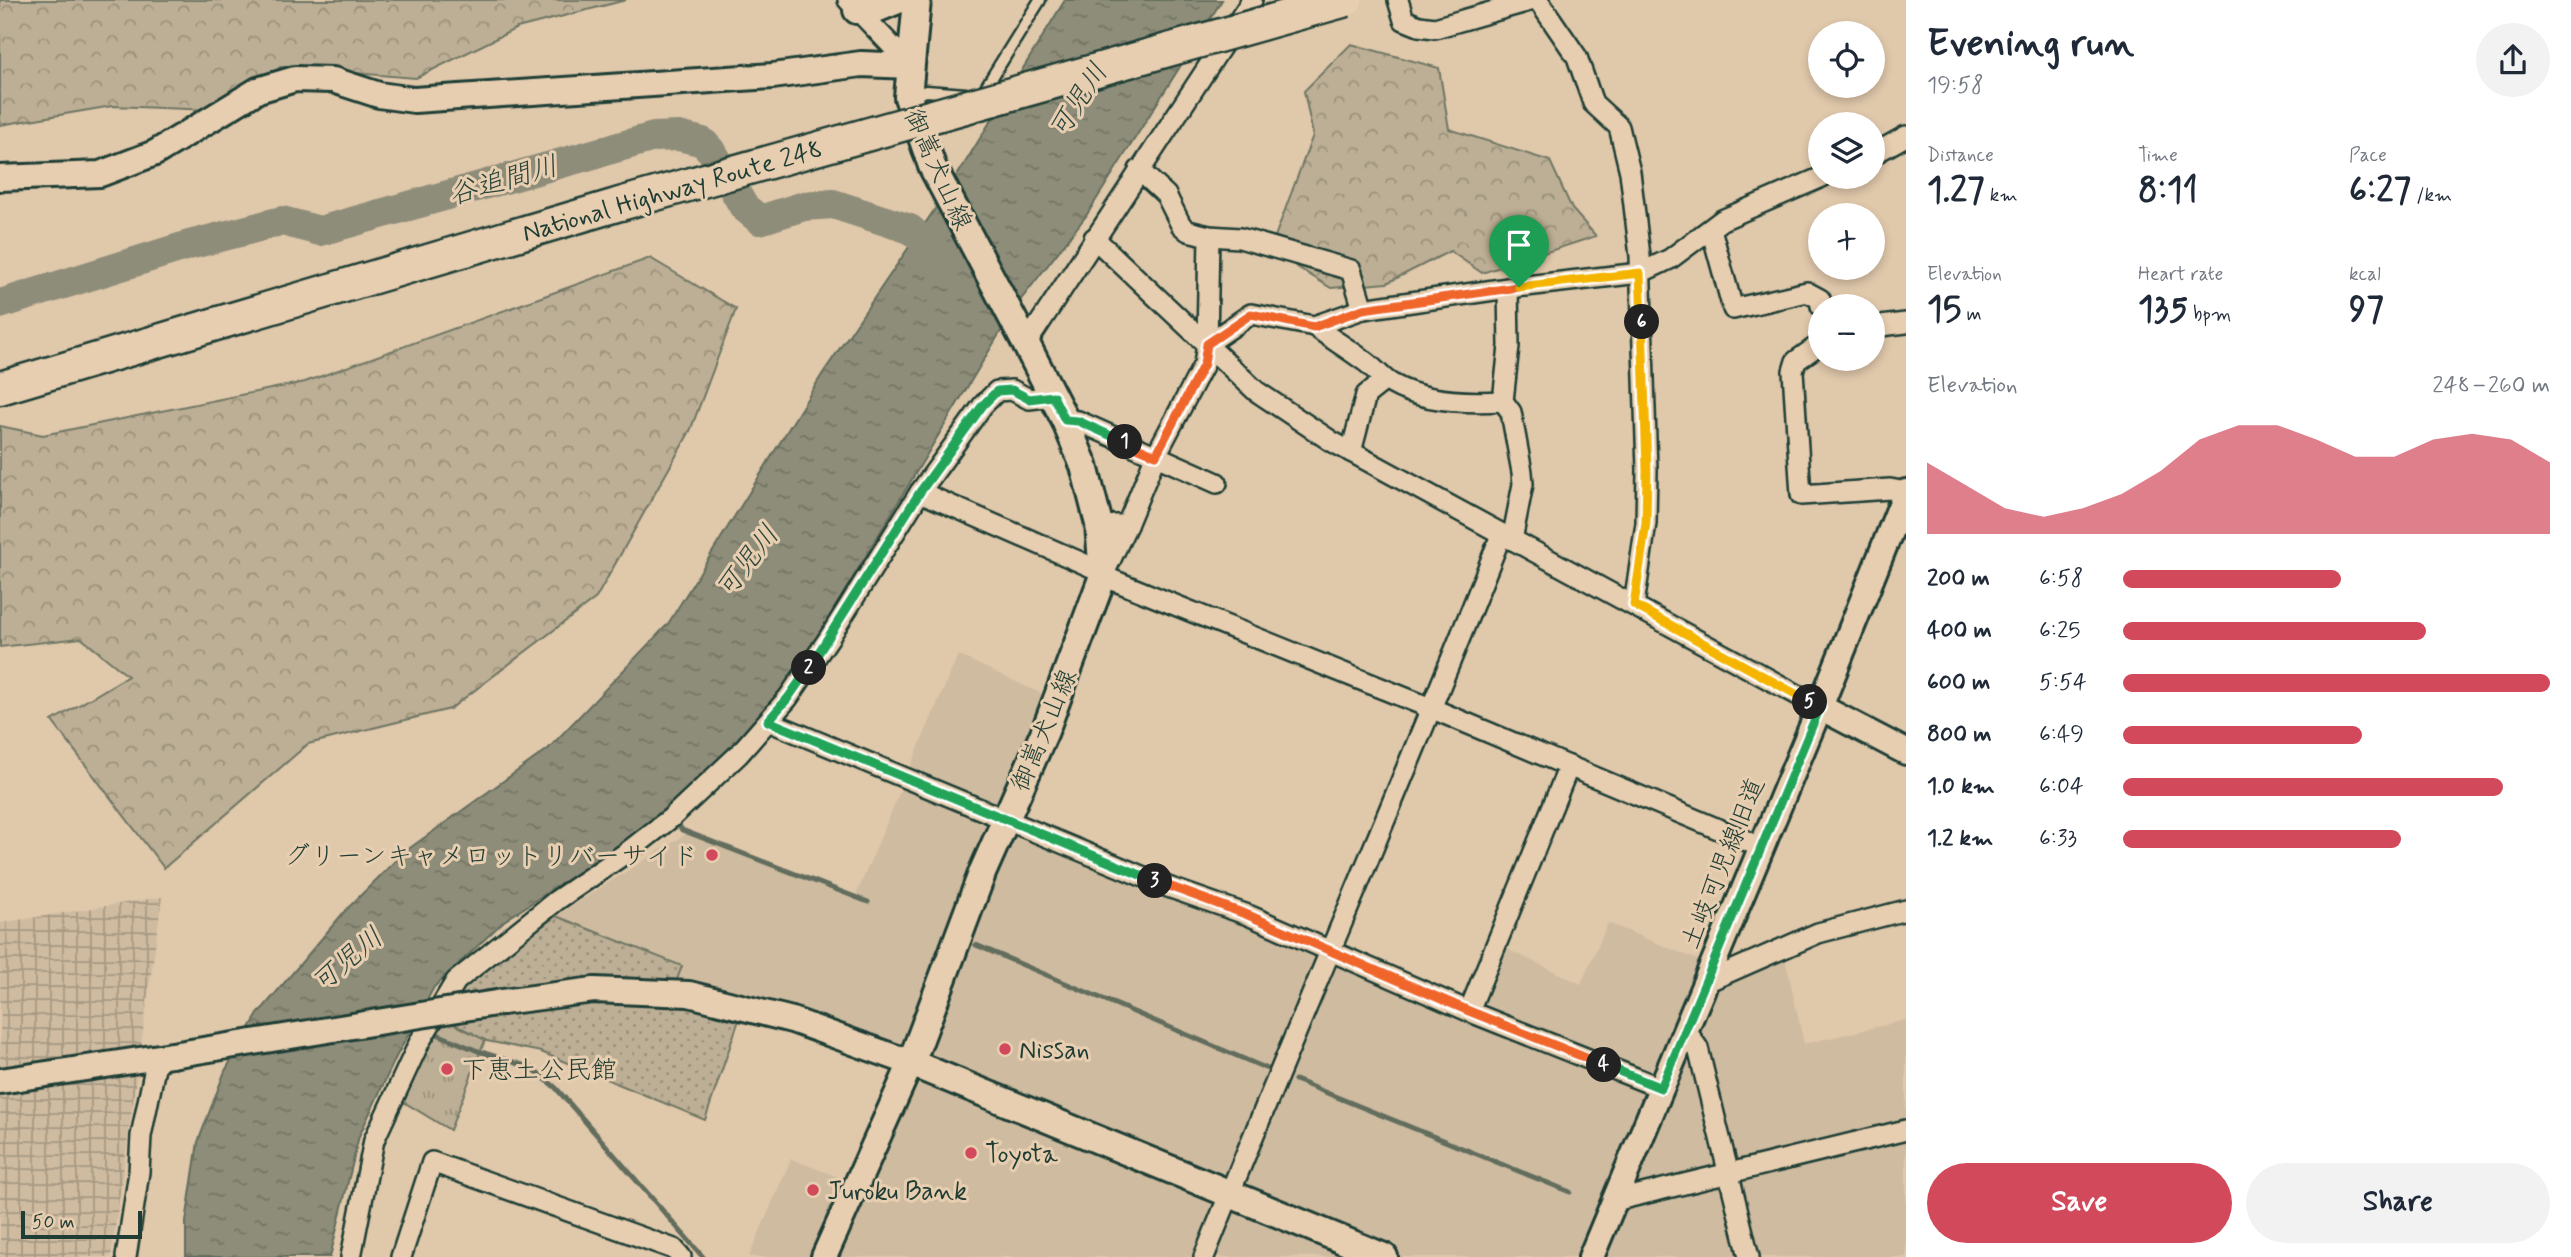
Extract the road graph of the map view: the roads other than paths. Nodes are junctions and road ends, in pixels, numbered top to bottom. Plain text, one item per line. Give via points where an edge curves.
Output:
1 (898, 0) edge
2 (917, 0) edge
3 (1040, 0) edge
4 (1252, 0) edge
5 (1346, 0) edge
6 (1398, 0) edge
7 (1536, 0) edge
8 (853, 5) edge
9 (911, 66) junction
10 (908, 97) junction
11 (1906, 136) edge
12 (1885, 148) edge
13 (1139, 170) junction
14 (0, 178) edge
15 (1808, 183) edge
16 (1711, 229) junction
17 (1209, 236) junction
18 (1094, 238) junction
19 (1640, 273) junction
20 (1508, 288) junction
21 (1811, 294) edge
22 (1363, 309) junction
23 (1906, 323) edge
24 (1885, 325) edge
25 (1314, 327) junction
26 (1024, 340) junction
27 (1207, 344) junction
28 (1808, 352) edge
29 (1385, 380) junction
30 (0, 388) edge
31 (1053, 396) junction
32 (1503, 401) junction
33 (1065, 420) junction
34 (1351, 452) junction
35 (1156, 455) junction
36 (1217, 483) dead end
37 (920, 492) junction
38 (1906, 492) edge
39 (1100, 524) junction
40 (1127, 525) junction
41 (1507, 537) junction
42 (1103, 574) junction
43 (1634, 605) junction
44 (1820, 707) junction
45 (1433, 709) junction
46 (768, 721) junction
47 (1906, 752) edge
48 (1569, 766) junction
49 (1005, 820) junction
50 (1760, 847) junction
51 (1906, 911) edge
52 (1329, 951) junction
53 (1704, 983) junction
54 (1469, 1011) junction
55 (1685, 1029) junction
56 (164, 1056) junction
57 (911, 1063) junction
58 (0, 1081) edge
59 (1661, 1088) junction
60 (1906, 1130) edge
61 (1729, 1173) junction
62 (1229, 1194) junction
63 (1614, 1201) junction
64 (126, 1257) edge
65 (351, 1257) edge
66 (401, 1257) edge
67 (681, 1257) edge
68 (824, 1257) edge
69 (1204, 1257) edge
70 (1384, 1257) edge
71 (1591, 1257) edge
72 (1749, 1257) edge

1 - 8 main road via 876,9
2 - 9 main road, 御嵩犬山線
3 - 10 lane via 981,95 926,91
4 - 13 street
5 - 30 highway, National Highway Route 248, bridge via 620,204
6 - 7 street via 1404,20 1435,28
7 - 19 street via 1577,57 1593,103 1619,127 1637,220
8 - 9 street
9 - 10 main road, 御嵩犬山線
9 - 14 street via 861,64 773,76 414,100 332,80 295,79 258,90 155,153 100,174
10 - 26 main road, 御嵩犬山線 via 932,166
11 - 12 street
13 - 17 street via 1166,195 1181,225
13 - 18 street
15 - 16 street
16 - 19 street via 1670,259
16 - 21 street via 1733,309
17 - 22 street via 1240,238 1351,270
17 - 27 street
18 - 26 street via 1032,335
18 - 27 street
19 - 20 street
19 - 43 street via 1647,470 1646,523
20 - 22 street
20 - 32 street via 1509,346
22 - 25 street
23 - 24 street
25 - 27 street via 1251,314
25 - 29 street
26 - 31 main road, 御嵩犬山線
27 - 34 street via 1256,391
27 - 35 street via 1204,364
28 - 38 street via 1796,361 1793,371 1801,495
29 - 32 street via 1419,394
29 - 34 street via 1366,395
31 - 33 main road, 御嵩犬山線
31 - 37 street via 1029,399 1012,390 997,391
32 - 41 street via 1511,412 1523,484
33 - 35 street via 1078,421
33 - 39 main road, 御嵩犬山線
34 - 41 street
35 - 36 street
35 - 40 street
37 - 42 street
37 - 46 street via 829,638
38 - 44 street, 土岐可児線旧道
39 - 40 street
39 - 42 main road, 御嵩犬山線
40 - 42 street
41 - 43 street
41 - 45 street
42 - 45 street
42 - 49 main road, 御嵩犬山線 via 1045,731
43 - 44 street
44 - 47 street
44 - 50 street, 土岐可児線旧道
45 - 48 street
45 - 52 street
46 - 49 street
46 - 65 street via 672,817 456,981 427,1029 374,1140
48 - 50 street
48 - 54 street
49 - 52 street
49 - 57 main road, 御嵩犬山線
50 - 53 street, 土岐可児線旧道
51 - 53 street via 1818,933
52 - 54 street
52 - 62 street
53 - 55 street, 土岐可児線旧道
54 - 59 street
55 - 59 street, 土岐可児線旧道
55 - 61 street via 1698,1048
56 - 57 street, bridge via 594,990 689,994 792,1020
56 - 58 street
56 - 64 street via 141,1136
57 - 62 main road
57 - 68 street
59 - 63 street, 土岐可児線旧道
60 - 61 street
61 - 63 street
61 - 72 street
62 - 69 street
62 - 70 main road
63 - 71 street, 土岐可児線旧道
66 - 67 street via 432,1161 674,1249

